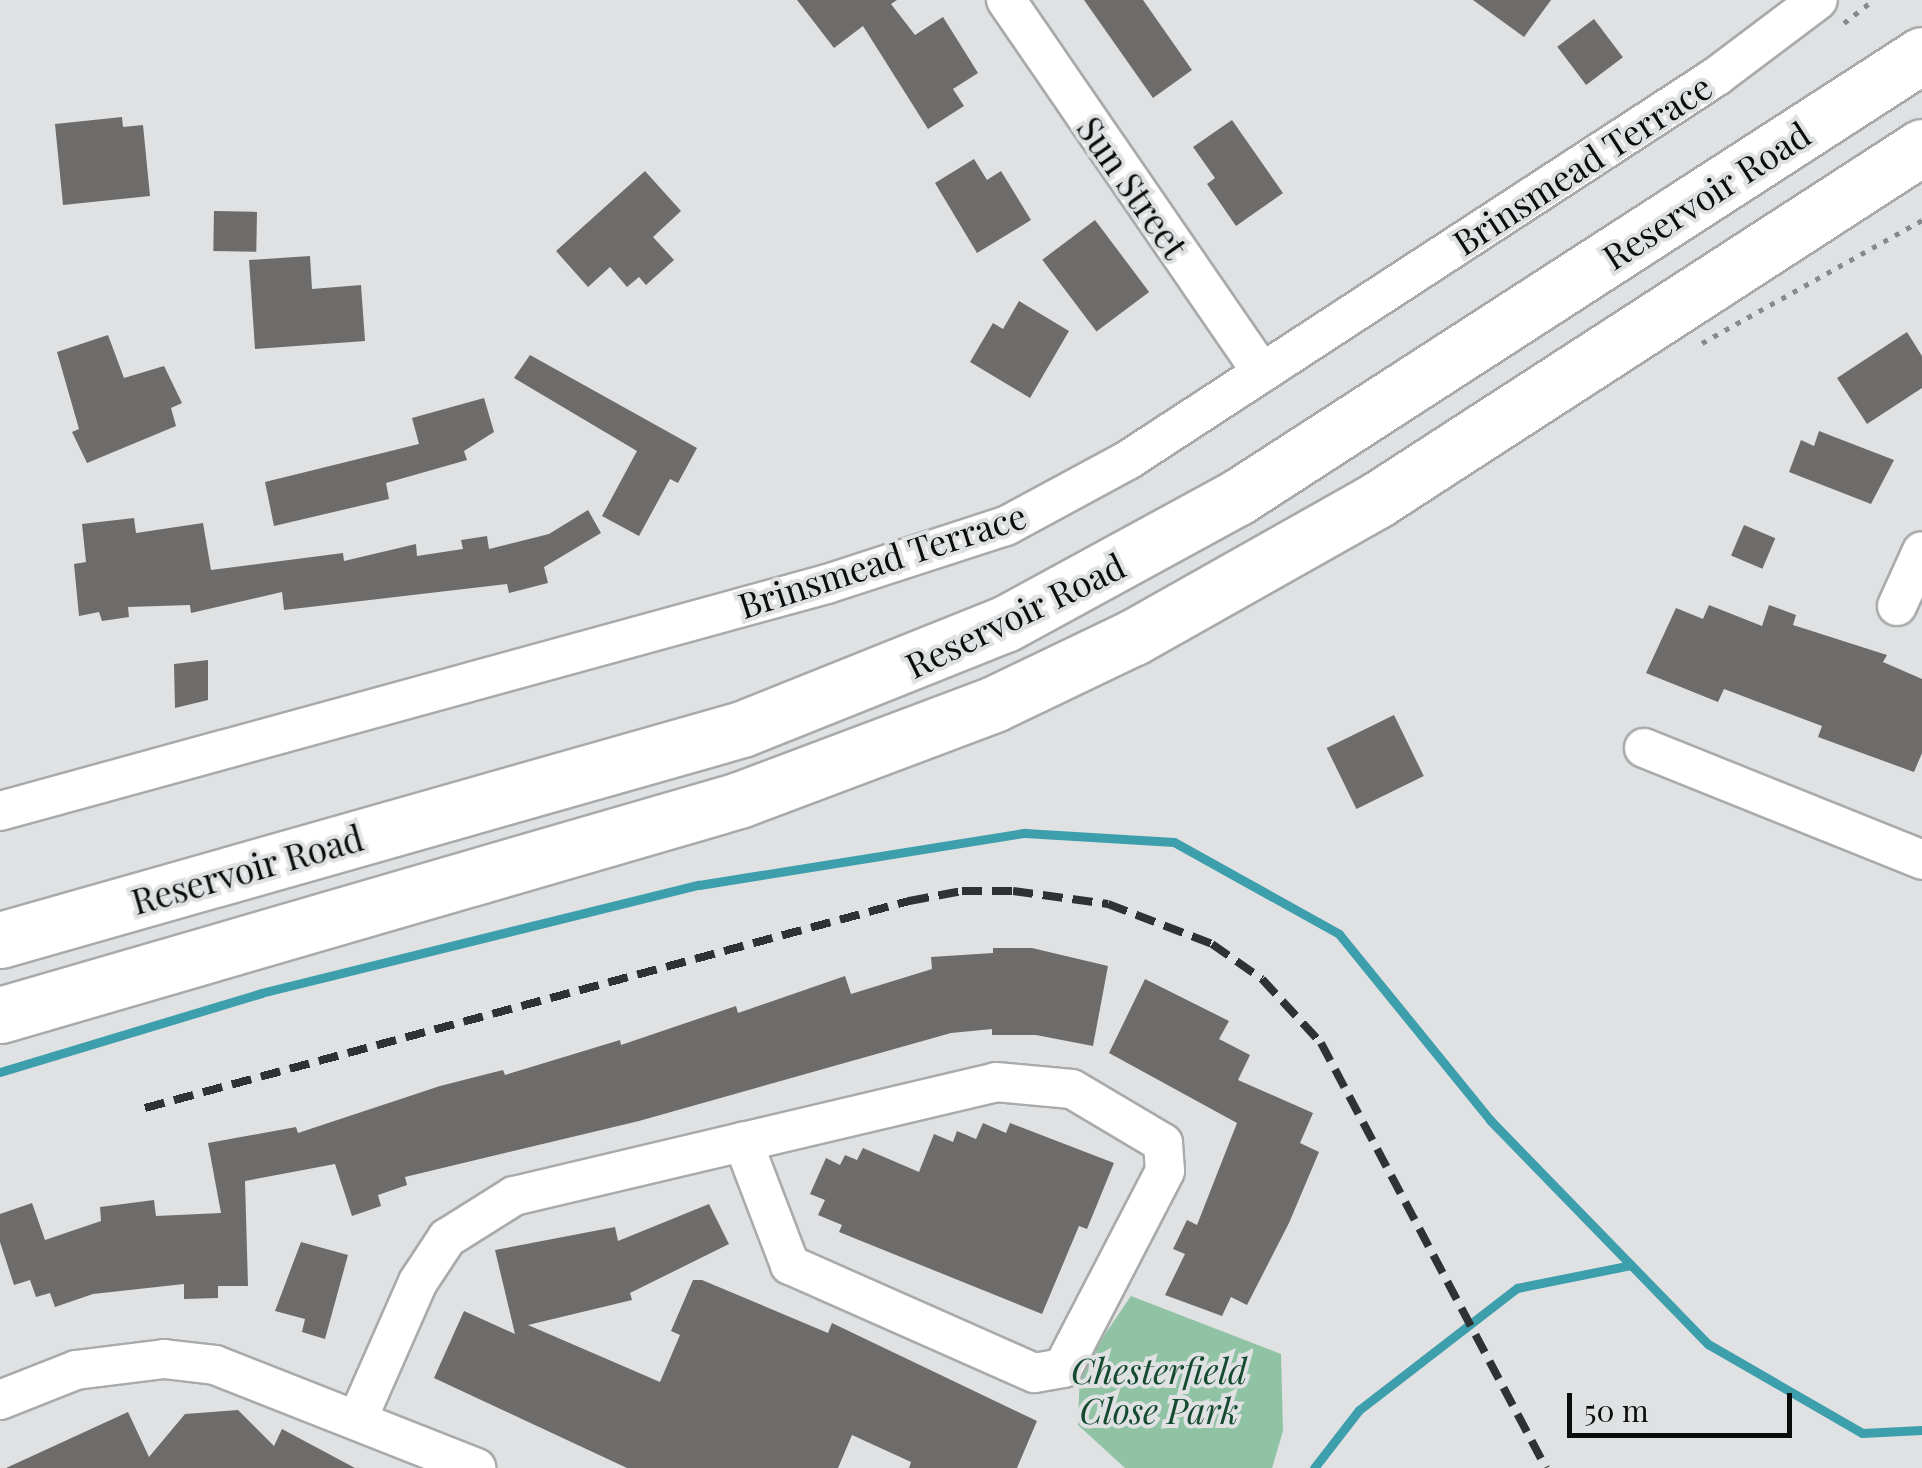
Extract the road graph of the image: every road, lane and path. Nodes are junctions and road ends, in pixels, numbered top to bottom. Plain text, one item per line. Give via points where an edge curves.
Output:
1 (1006, 0) edge
2 (1873, 0) edge
3 (1807, 12) edge
4 (1922, 55) edge
5 (1922, 146) edge
6 (1262, 372) junction
7 (1922, 550) edge
8 (1897, 606) dead end
9 (1644, 748) dead end
10 (0, 812) edge
11 (1922, 860) edge
12 (416, 892) junction
13 (0, 940) edge
14 (0, 992) edge
15 (0, 1015) edge
16 (742, 1142) junction
17 (0, 1400) edge
18 (358, 1418) junction
19 (476, 1468) edge

1 - 6 street, Sun Street
2 - 3 path
3 - 6 street, Brinsmead Terrace
4 - 13 main road, Reservoir Road via 1238,497 1005,624 742,729
5 - 12 main road, Reservoir Road via 1378,500 1134,637 994,704 740,800
6 - 10 street, Brinsmead Terrace via 1074,493 1006,526 827,584
7 - 8 street
9 - 11 street
12 - 14 main road via 280,912
12 - 15 main road, Reservoir Road
16 - 16 street via 996,1082 1072,1089 1163,1143 1165,1170 1063,1368 1034,1373 790,1265
16 - 18 street via 514,1196 447,1238 418,1282
17 - 18 street via 76,1370 164,1359 215,1364
18 - 19 street

